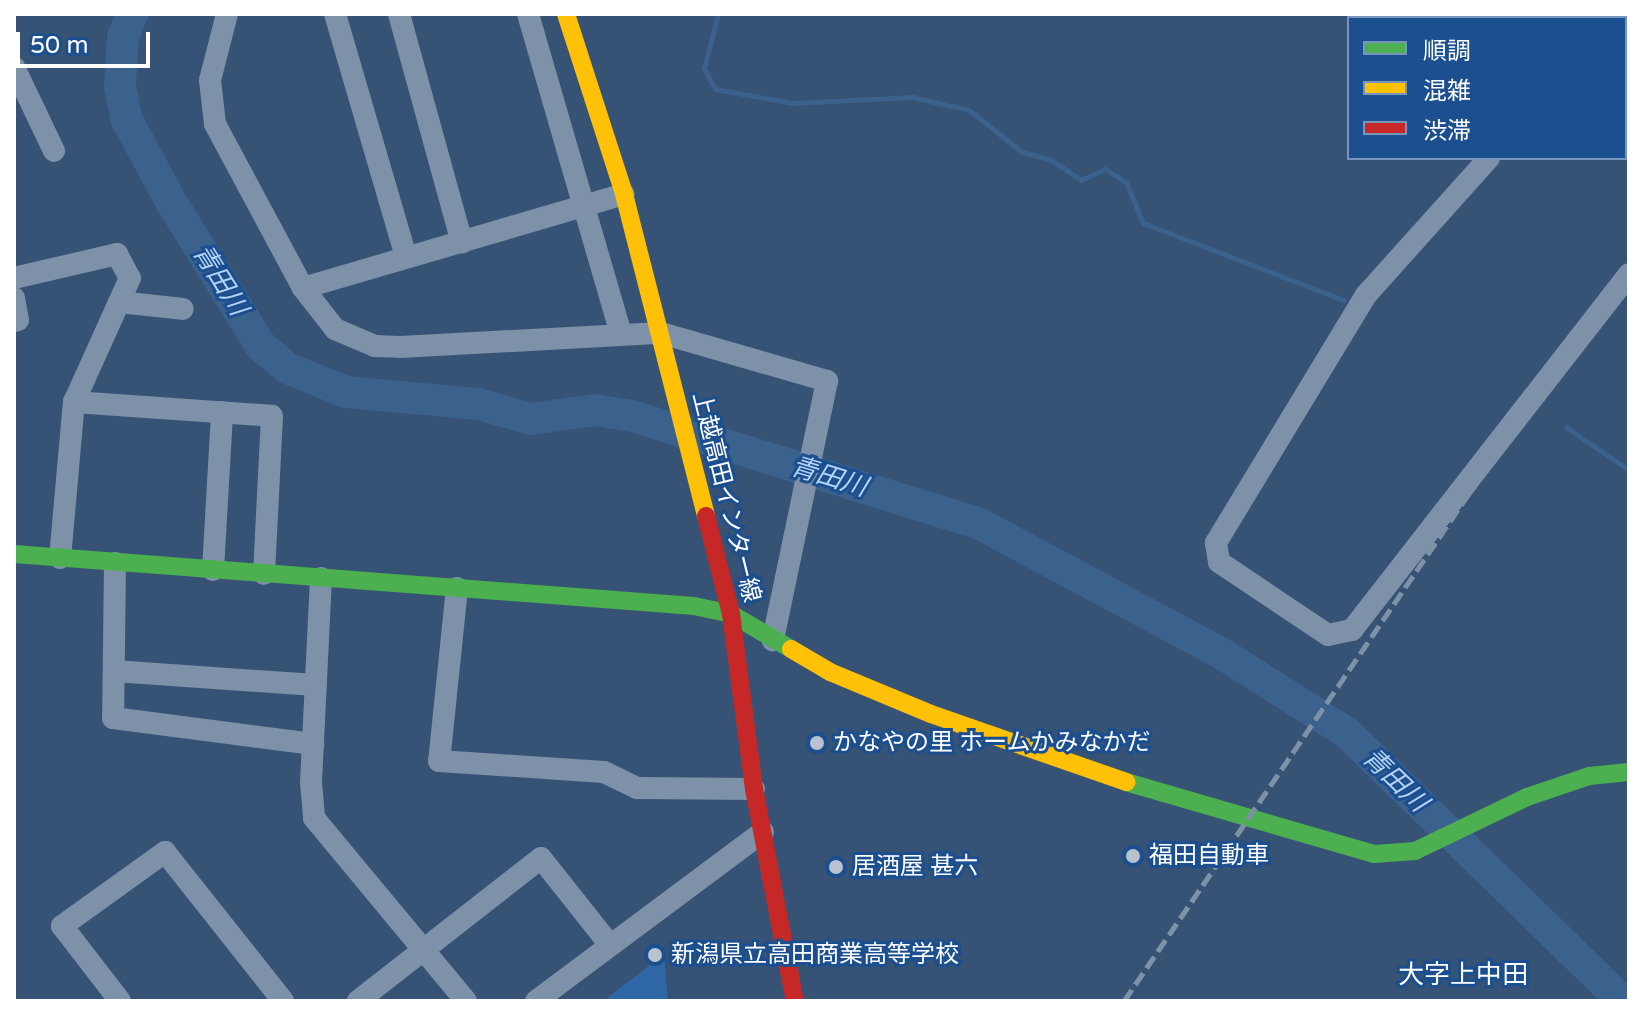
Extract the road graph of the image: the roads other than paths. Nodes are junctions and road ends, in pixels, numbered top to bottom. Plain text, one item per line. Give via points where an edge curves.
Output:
1 (227, 14) edge
2 (335, 14) edge
3 (399, 14) edge
4 (528, 14) edge
5 (566, 14) edge
6 (14, 67) edge
7 (54, 151) dead end
8 (1487, 160) edge
9 (624, 194) junction
10 (584, 206) junction
11 (462, 242) junction
12 (406, 257) junction
13 (1629, 274) edge
14 (14, 278) edge
15 (303, 288) junction
16 (14, 298) edge
17 (119, 302) junction
18 (183, 309) dead end
19 (14, 321) edge
20 (620, 331) junction
21 (661, 333) junction
22 (74, 402) junction
23 (222, 412) junction
24 (14, 554) edge
25 (60, 558) junction
26 (115, 563) junction
27 (213, 570) junction
28 (264, 574) junction
29 (321, 578) junction
30 (457, 588) junction
31 (731, 614) junction
32 (773, 640) junction
33 (114, 671) junction
34 (316, 685) junction
35 (313, 744) junction
36 (1629, 772) edge
37 (754, 789) junction
38 (763, 832) junction
39 (610, 945) junction
40 (426, 949) junction
41 (120, 1001) edge
42 (283, 1001) edge
43 (358, 1001) edge
44 (466, 1001) edge
45 (536, 1001) edge
46 (795, 1001) edge

1 - 15 street via 210,80 215,124
2 - 12 street
3 - 11 street
4 - 10 street
5 - 9 street, 上越高田インター線
6 - 7 street
8 - 13 street via 1366,295 1216,543 1219,562 1328,635 1352,630
9 - 10 street
9 - 21 street, 上越高田インター線
10 - 11 street
10 - 20 street
11 - 12 street
12 - 15 street
14 - 17 street via 117,254 130,278
15 - 20 street via 335,329 375,346
16 - 19 street
17 - 18 street
17 - 22 street
20 - 21 street
21 - 31 street, 上越高田インター線
21 - 32 street via 827,381
22 - 23 street
22 - 25 street
23 - 27 street
23 - 28 street via 272,416
24 - 25 street
25 - 26 street
26 - 27 street
26 - 33 street
27 - 28 street
28 - 29 street
29 - 30 street
29 - 34 street
30 - 31 street via 664,602
30 - 37 street via 439,761 604,772 637,788
31 - 32 street
31 - 37 street, 上越高田インター線
32 - 36 street via 830,672 931,714 1301,837 1388,855 1443,840 1527,797 1589,776
33 - 34 street
33 - 35 street via 113,718
34 - 35 street
35 - 40 street via 314,818
37 - 38 street, 上越高田インター線
38 - 39 street
38 - 46 street, 上越高田インター線
39 - 40 street via 541,858
39 - 45 street
40 - 43 street
40 - 44 street
41 - 42 street via 62,926 165,852

